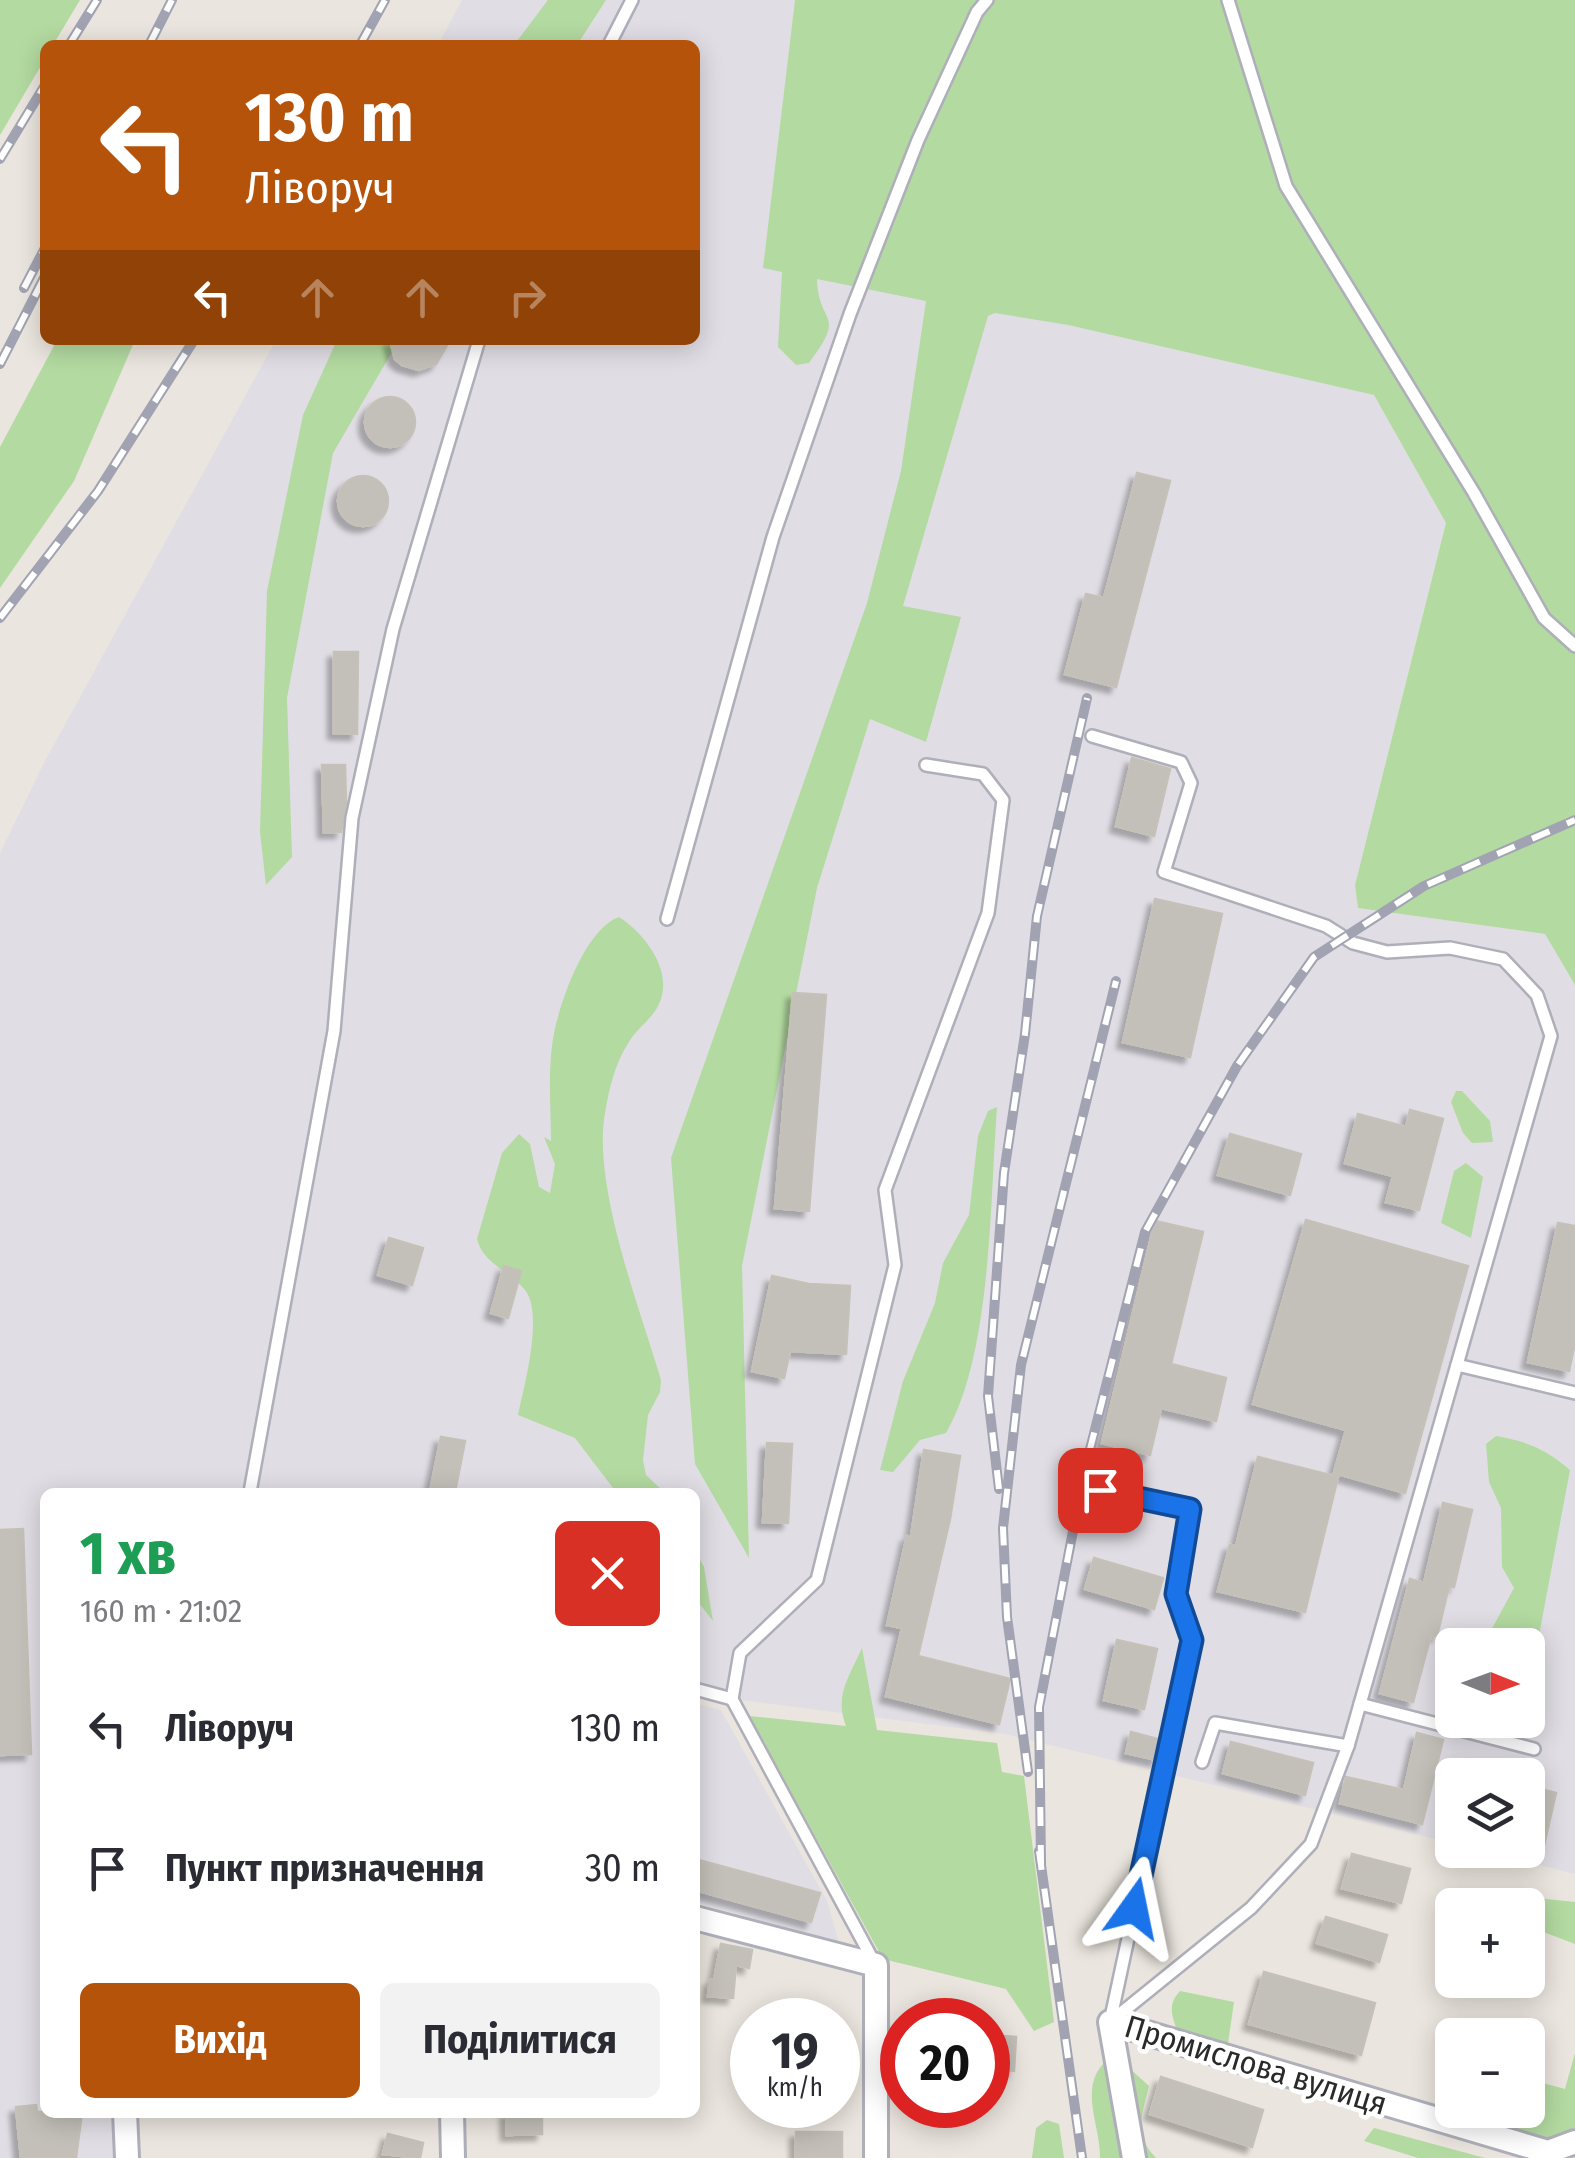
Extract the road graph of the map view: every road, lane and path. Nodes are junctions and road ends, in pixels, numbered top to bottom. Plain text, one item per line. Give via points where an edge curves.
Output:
1 (632, 0) edge
2 (987, 0) edge
3 (1228, 0) edge
4 (612, 40) edge
5 (478, 345) edge
6 (1575, 646) edge
7 (1092, 736) dead end
8 (926, 765) dead end
9 (667, 919) dead end
10 (1457, 1365) junction
11 (1575, 1393) edge
12 (251, 1488) edge
13 (1100, 1490) dead end
14 (700, 1690) edge
15 (732, 1699) junction
16 (1360, 1704) junction
17 (1348, 1746) junction
18 (1534, 1749) dead end
19 (1202, 1762) dead end
20 (700, 1919) edge
21 (876, 1966) junction
22 (1110, 2022) junction
23 (125, 2118) edge
24 (452, 2118) edge
25 (1575, 2142) edge
26 (1548, 2155) edge
27 (127, 2158) edge
28 (453, 2158) edge
29 (876, 2158) edge
30 (1134, 2158) edge
31 (1572, 2158) edge

1 - 4 lane
2 - 9 lane via 918,140 772,537
3 - 6 lane via 1286,186 1544,618
5 - 12 lane via 393,630 352,818 334,1031
7 - 10 lane via 1181,762 1191,783 1164,872 1388,952 1450,948 1504,959 1537,995 1550,1036
8 - 15 lane via 983,774 1003,800 988,913 885,1190 896,1264 817,1580 740,1653
10 - 11 lane
10 - 16 lane
13 - 22 lane via 1190,1509 1176,1594 1192,1640
14 - 15 lane
15 - 21 lane
16 - 17 lane
16 - 18 lane
17 - 19 lane via 1215,1723
17 - 22 lane via 1310,1844 1251,1908
20 - 21 street
21 - 29 street
22 - 26 street, Промислова вулиця
22 - 30 street
23 - 27 street
24 - 28 street
25 - 26 street
26 - 31 street, Промислова вулиця

